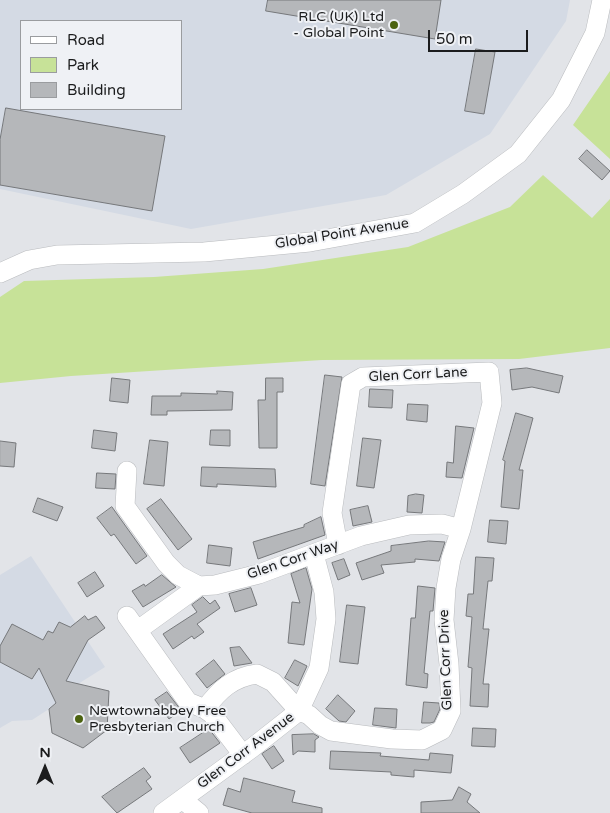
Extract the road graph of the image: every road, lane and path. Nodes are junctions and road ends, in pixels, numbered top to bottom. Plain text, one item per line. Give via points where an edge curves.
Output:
1 (602, 0) edge
2 (0, 273) edge
3 (127, 471) dead end
4 (461, 529) junction
5 (338, 545) junction
6 (314, 554) junction
7 (199, 586) junction
8 (205, 709) junction
9 (298, 711) junction
10 (243, 755) junction
11 (182, 799) junction
12 (162, 813) edge
13 (199, 813) edge

1 - 2 street, Global Point Avenue via 595,33 561,100 518,154 463,194 415,223 310,242 204,252 57,255 29,260
3 - 7 street via 125,506 166,564
4 - 5 street, Glen Corr Way via 442,524 409,525
4 - 5 street, Glen Corr Lane via 492,403 489,372 363,377 352,384 332,513
4 - 9 street, Glen Corr Drive via 451,560 444,602 450,711 442,730 422,740 345,733 320,725 309,715
5 - 6 street, Glen Corr Way
6 - 7 street, Glen Corr Way via 259,574
6 - 9 street, Glen Corr Avenue via 324,592 326,619 319,668
7 - 8 street, Glen Corr Way via 132,623 188,702
8 - 9 street, Glen Corr Drive via 236,679 257,674 273,682
8 - 10 street
9 - 10 street, Glen Corr Avenue
10 - 11 street, Glen Corr Avenue
11 - 12 street, Glen Corr Avenue
11 - 13 street

